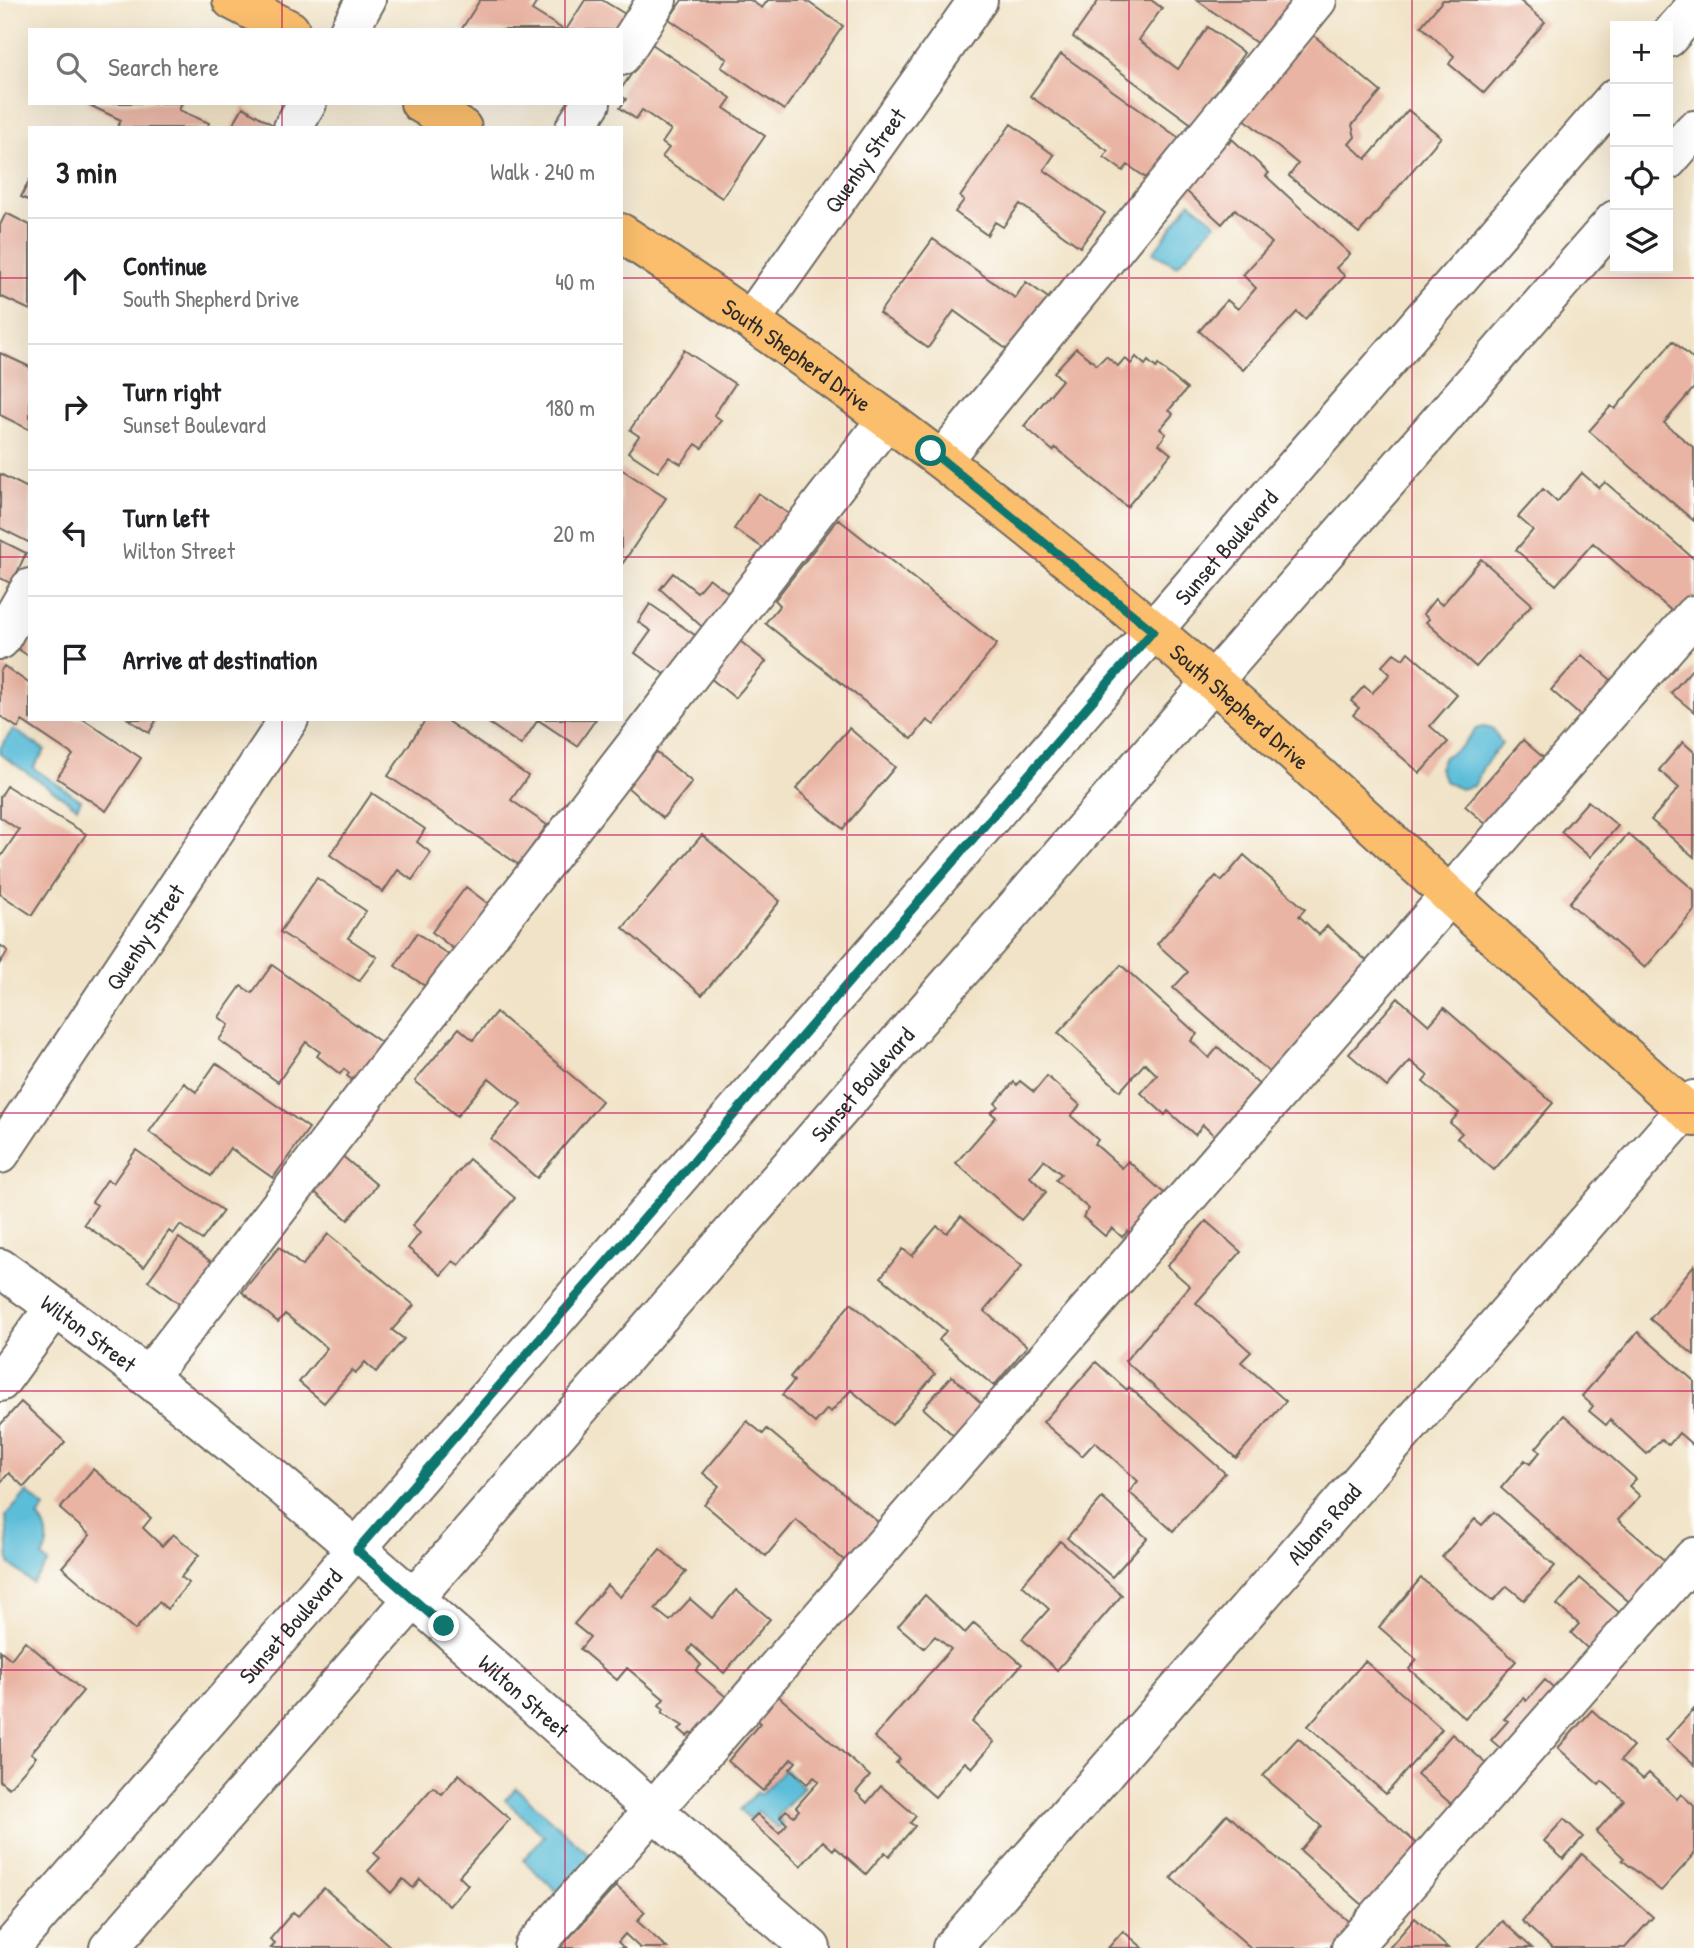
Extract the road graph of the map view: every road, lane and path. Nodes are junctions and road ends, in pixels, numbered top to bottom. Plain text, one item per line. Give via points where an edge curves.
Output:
1 (232, 0) edge
2 (366, 0) edge
3 (657, 0) edge
4 (978, 0) edge
5 (1317, 0) edge
6 (1694, 8) edge
7 (286, 28) edge
8 (350, 28) edge
9 (1673, 32) edge
10 (623, 52) edge
11 (306, 105) edge
12 (423, 105) edge
13 (590, 105) edge
14 (1610, 105) edge
15 (294, 126) edge
16 (459, 126) edge
17 (576, 126) edge
18 (1694, 130) edge
19 (1673, 154) edge
20 (1610, 226) edge
21 (623, 234) edge
22 (751, 320) junction
23 (887, 419) junction
24 (942, 460) junction
25 (28, 591) edge
26 (1694, 615) edge
27 (1153, 631) junction
28 (0, 640) edge
29 (1212, 683) junction
30 (288, 721) edge
31 (1450, 895) junction
32 (1691, 1109) edge
33 (0, 1154) edge
34 (0, 1268) edge
35 (55, 1307) junction
36 (148, 1377) junction
37 (0, 1382) edge
38 (357, 1550) junction
39 (1694, 1557) edge
40 (415, 1599) junction
41 (652, 1812) junction
42 (10, 1948) edge
43 (109, 1948) edge
44 (533, 1948) edge
45 (811, 1948) edge
46 (951, 1948) edge
47 (1351, 1948) edge

1 - 7 main road
2 - 8 street
3 - 10 street
4 - 22 street, Quenby Street
5 - 24 street
6 - 9 street
11 - 15 street
12 - 16 main road
13 - 17 street
14 - 27 street, Sunset Boulevard
18 - 19 street
20 - 29 street, Sunset Boulevard
21 - 22 main road, South Shepherd Drive
22 - 23 main road, South Shepherd Drive
23 - 24 main road, South Shepherd Drive
23 - 36 street
24 - 27 main road, South Shepherd Drive
25 - 28 street
26 - 31 street
27 - 29 main road, South Shepherd Drive
27 - 38 street, Sunset Boulevard
29 - 31 main road, South Shepherd Drive
29 - 40 street, Sunset Boulevard
30 - 33 street, Quenby Street
31 - 32 main road, South Shepherd Drive
31 - 41 street
32 - 46 street, Albans Road
34 - 35 street, Wilton Street
35 - 36 street, Wilton Street
35 - 37 street
36 - 38 street, Wilton Street
38 - 40 street, Wilton Street
38 - 42 street, Sunset Boulevard
39 - 47 street
40 - 41 street, Wilton Street
40 - 43 street, Sunset Boulevard
41 - 44 street
41 - 45 street, Wilton Street

